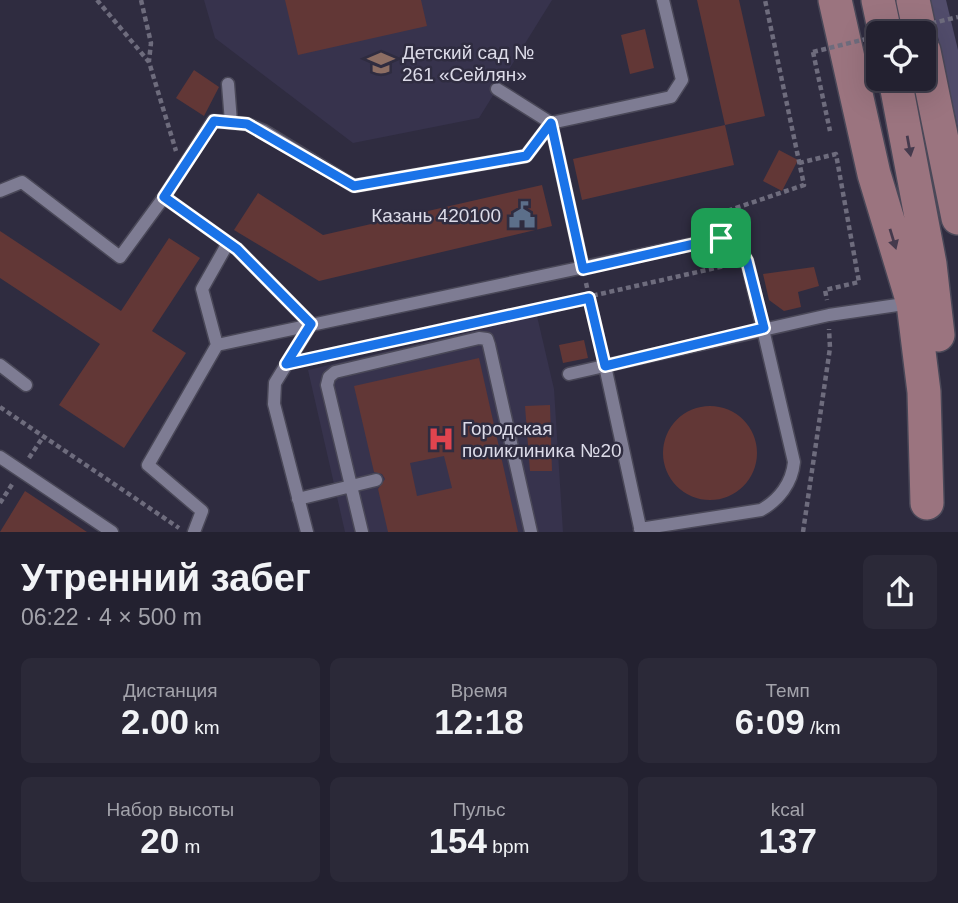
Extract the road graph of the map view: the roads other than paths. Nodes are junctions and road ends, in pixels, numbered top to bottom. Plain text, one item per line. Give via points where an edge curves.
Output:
1 (663, 0) edge
2 (835, 0) edge
3 (852, 0) edge
4 (878, 0) edge
5 (913, 0) edge
6 (884, 21) edge
7 (917, 21) edge
8 (848, 58) junction
9 (228, 85) dead end
10 (497, 89) dead end
11 (897, 91) edge
12 (932, 91) edge
13 (231, 121) junction
14 (551, 123) junction
15 (0, 191) edge
16 (164, 197) junction
17 (958, 218) edge
18 (228, 243) junction
19 (583, 269) junction
20 (913, 303) junction
21 (311, 324) junction
22 (764, 328) junction
23 (217, 345) junction
24 (0, 365) edge
25 (605, 366) junction
26 (569, 374) dead end
27 (26, 385) dead end
28 (0, 457) edge
29 (376, 480) dead end
30 (351, 486) junction
31 (298, 499) junction
32 (925, 518) edge
33 (640, 530) edge
34 (112, 532) edge
35 (194, 532) edge
36 (307, 532) edge
37 (362, 532) edge
38 (531, 532) edge

1 - 14 lane via 682,80 671,97
2 - 8 main road
3 - 8 main road
4 - 6 main road
5 - 7 main road
8 -> 20 main road via 874,174
9 - 13 lane
10 - 14 lane
11 -> 32 main road via 930,264 938,334 938,413
12 - 17 main road
13 - 14 lane via 264,131 354,186 526,156
13 - 16 lane via 214,121
14 - 19 lane
15 - 16 lane via 22,182 120,257
16 - 18 lane
18 - 21 lane
18 - 23 lane via 202,289
19 - 21 lane
19 - 22 lane via 721,238 738,245 747,261
20 - 22 lane
20 - 32 main road via 924,392
21 - 23 lane
21 - 31 lane via 275,383 274,404
22 - 25 lane
22 - 33 lane via 793,462 792,477 761,510
23 - 35 lane via 148,465 202,512
24 - 27 lane
25 - 26 lane
25 - 33 lane
28 - 34 lane
29 - 30 lane
30 - 31 lane
30 - 37 lane
30 - 38 lane via 327,385 329,377 486,339
31 - 36 lane

